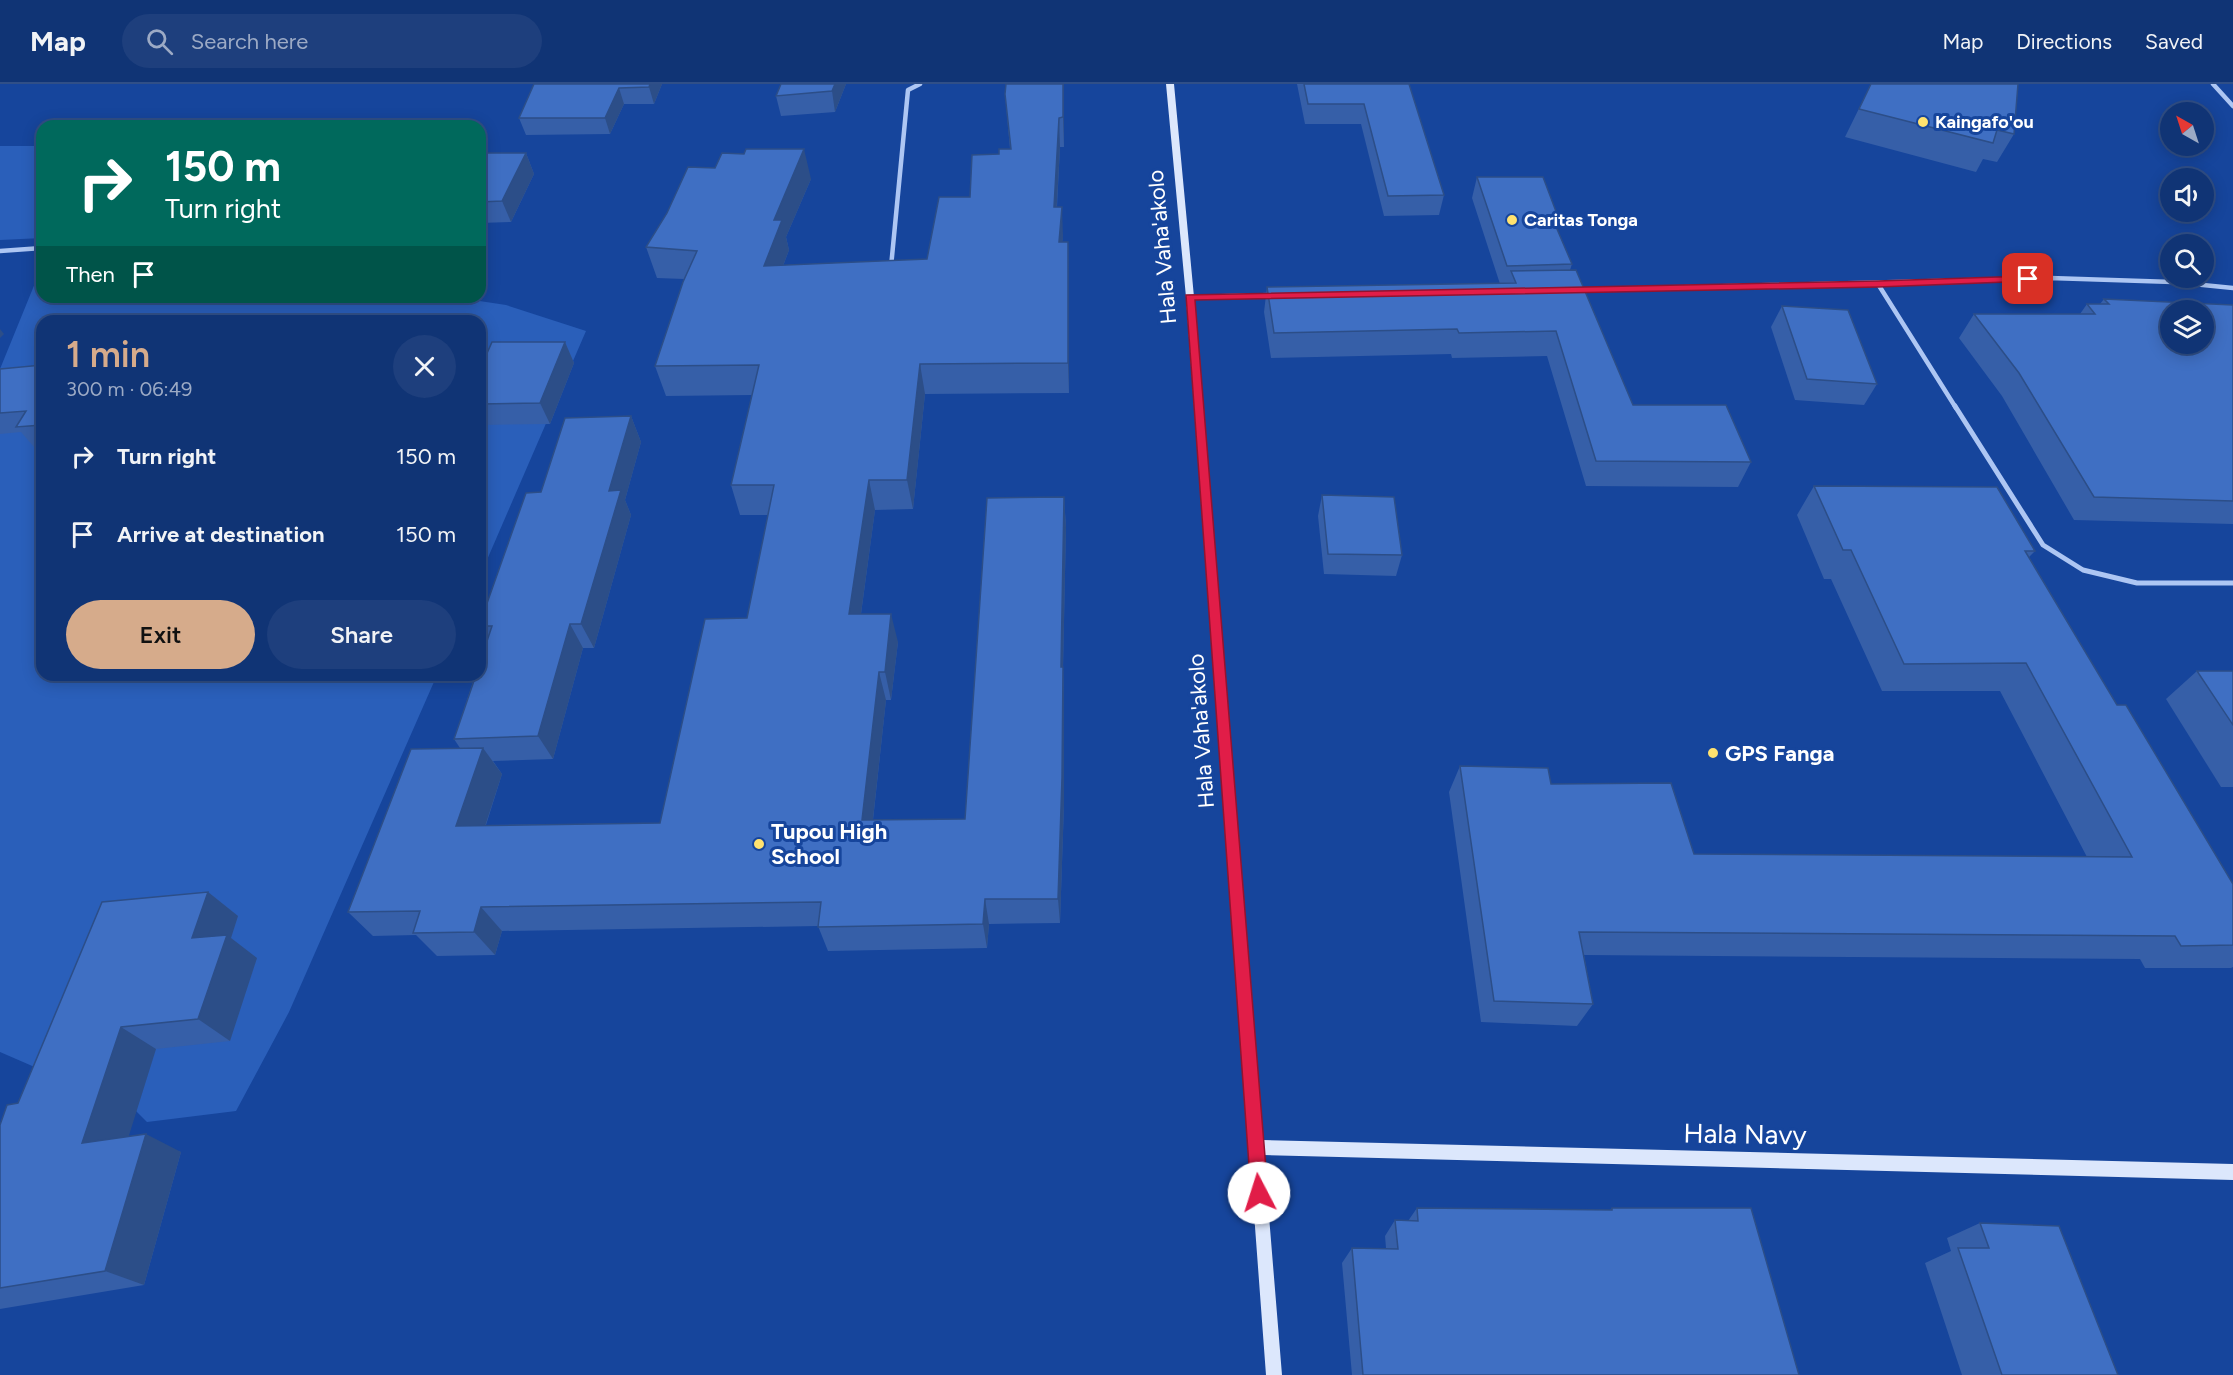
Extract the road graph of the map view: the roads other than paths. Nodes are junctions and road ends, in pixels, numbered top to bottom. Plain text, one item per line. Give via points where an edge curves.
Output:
1 (920, 84) edge
2 (1170, 84) edge
3 (2213, 84) edge
4 (2233, 106) edge
5 (36, 248) edge
6 (0, 251) edge
7 (891, 271) edge
8 (1878, 284) junction
9 (2233, 288) edge
10 (1570, 290) edge
11 (1285, 295) edge
12 (1190, 297) junction
13 (2233, 583) edge
14 (1256, 1147) junction
15 (2233, 1172) edge
16 (1274, 1375) edge

1 - 7 street via 908,90
2 - 12 main road, Hala Vaha'akolo
3 - 4 street
5 - 6 street
8 - 9 street via 2050,278
8 - 10 street
8 - 13 street via 2043,545 2083,570 2137,583
11 - 12 street
12 - 14 main road, Hala Vaha'akolo
14 - 15 main road, Hala Navy
14 - 16 main road, Hala Vaha'akolo

